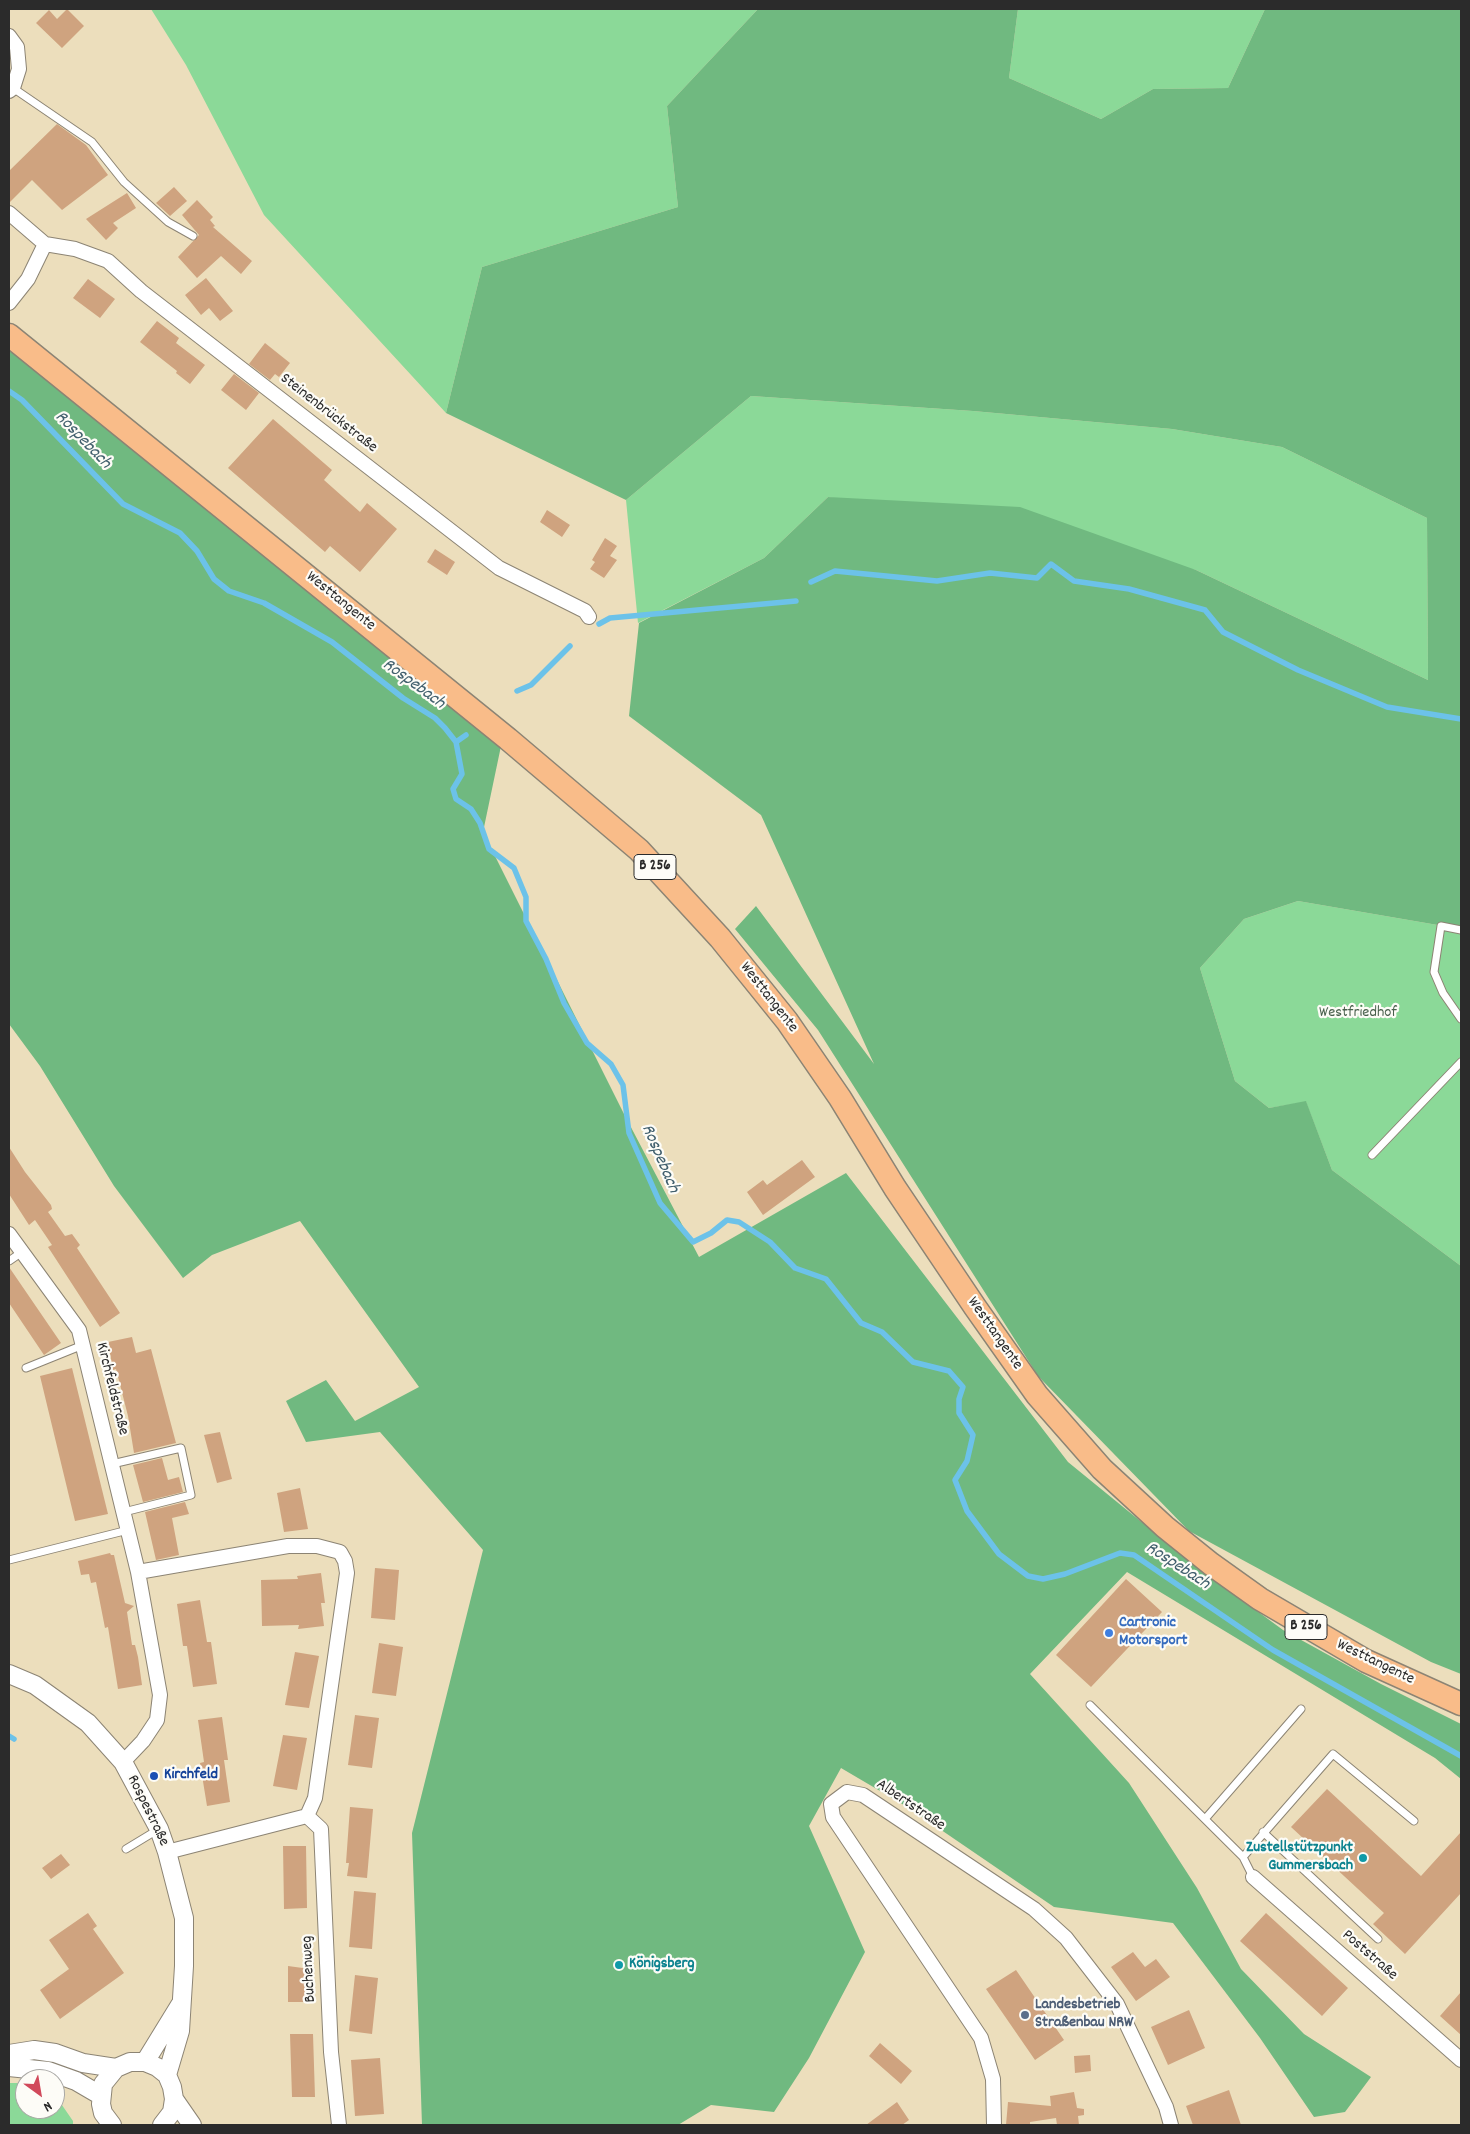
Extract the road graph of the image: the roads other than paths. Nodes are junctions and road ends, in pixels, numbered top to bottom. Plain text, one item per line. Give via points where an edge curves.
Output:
1 (9, 36) edge
2 (11, 89) edge
3 (9, 214) edge
4 (192, 236) dead end
5 (45, 244) junction
6 (9, 303) edge
7 (9, 335) edge
8 (589, 617) dead end
9 (1461, 930) edge
10 (1461, 1019) edge
11 (1461, 1062) edge
12 (1372, 1155) dead end
13 (9, 1234) edge
14 (22, 1252) junction
15 (9, 1261) edge
16 (82, 1345) junction
17 (26, 1368) dead end
18 (112, 1464) junction
19 (124, 1512) junction
20 (128, 1530) junction
21 (9, 1560) edge
22 (138, 1572) junction
23 (9, 1674) edge
24 (1461, 1704) edge
25 (1090, 1705) dead end
26 (1301, 1709) dead end
27 (123, 1762) junction
28 (307, 1816) junction
29 (1205, 1819) junction
30 (1414, 1821) dead end
31 (159, 1829) junction
32 (1263, 1832) junction
33 (126, 1849) dead end
34 (167, 1852) junction
35 (1243, 1857) junction
36 (1253, 1877) joint
37 (1378, 1939) dead end
38 (180, 2004) junction
39 (9, 2054) edge
40 (1461, 2060) edge
41 (145, 2062) junction
42 (9, 2068) edge
43 (116, 2068) junction
44 (167, 2075) junction
45 (100, 2095) junction
46 (174, 2099) junction
47 (109, 2124) edge
48 (162, 2125) edge
49 (192, 2125) edge
50 (339, 2125) edge
51 (994, 2125) edge
52 (1171, 2125) edge

1 - 2 street via 16,47 20,70
2 - 4 lane via 92,142 124,182 168,222
3 - 5 street
5 - 6 street via 28,279
5 - 8 street, Steinenbrückstraße via 75,249 108,261 141,291 499,568 585,611
7 - 24 main road, Westtangente / B 256 via 639,850 720,938 787,1021 980,1315 1037,1395 1102,1469 1165,1527 1260,1599 1366,1661
9 - 10 lane via 1441,926 1434,972 1443,993
11 - 12 lane
13 - 14 street, Kirchfeldstraße
14 - 15 lane
14 - 16 street, Kirchfeldstraße via 79,1330
16 - 17 lane
16 - 18 street, Kirchfeldstraße
18 - 19 street, Kirchfeldstraße
18 - 19 lane via 181,1448 191,1495
19 - 20 street, Kirchfeldstraße
20 - 21 lane
20 - 22 street, Kirchfeldstraße
22 - 27 street, Kirchfeldstraße via 160,1695 157,1720 143,1742
22 - 28 street via 288,1546 317,1546 340,1552 347,1572 315,1798
23 - 27 street, Rospestraße via 35,1685 88,1723
25 - 29 lane
26 - 29 lane
27 - 31 street, Rospestraße
28 - 34 street
28 - 50 street, Buchenweg via 321,1829 331,2052
29 - 35 lane
30 - 32 lane via 1333,1754
31 - 33 lane
31 - 34 street, Rospestraße
32 - 35 lane
32 - 37 lane
34 - 38 street, Rospestraße via 184,1918
35 - 36 lane
36 - 40 street, Poststraße
38 - 41 street, Rospestraße
38 - 44 street, Rospestraße via 180,2031
39 - 43 street via 34,2050
41 - 43 street via 130,2062
41 - 44 street
42 - 45 street via 48,2071 76,2081
43 - 45 street
44 - 46 street
45 - 47 street
46 - 48 street via 172,2112
46 - 49 street
51 - 52 street, Albertstraße via 993,2078 981,2038 833,1817 831,1804 847,1792 863,1795 1034,1909 1066,1938 1117,2004 1166,2107

